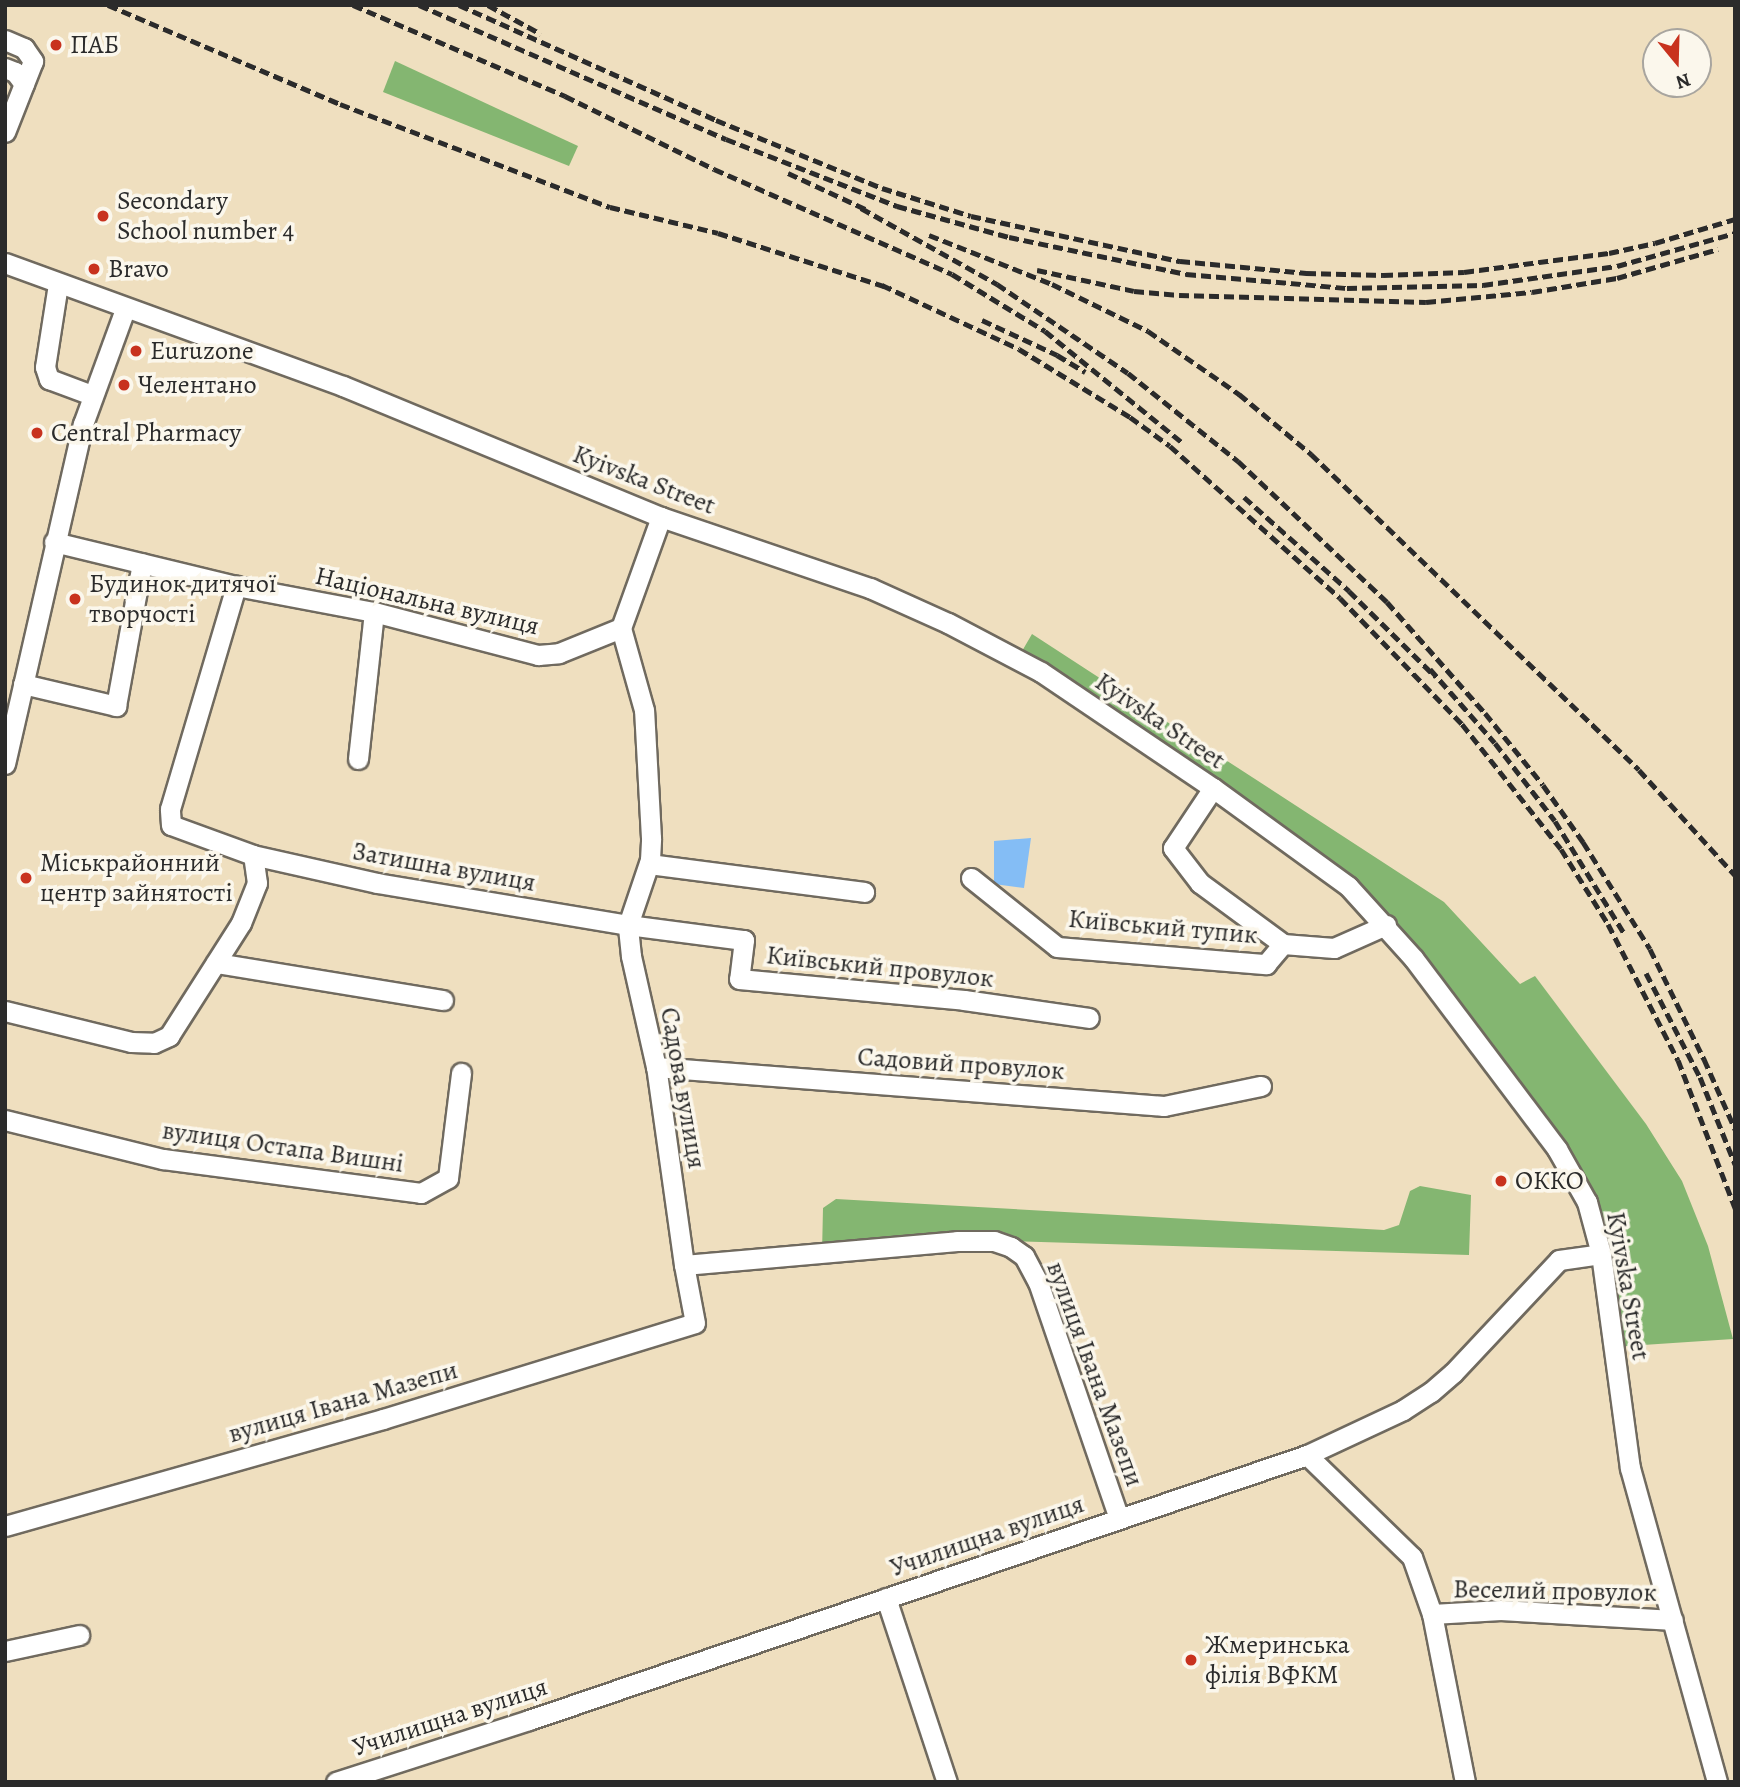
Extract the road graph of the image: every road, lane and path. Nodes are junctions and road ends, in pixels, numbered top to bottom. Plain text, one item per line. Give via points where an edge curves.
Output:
1 (5, 40) edge
2 (5, 68) edge
3 (24, 84) junction
4 (5, 132) edge
5 (5, 263) edge
6 (58, 284) junction
7 (125, 309) junction
8 (92, 395) junction
9 (661, 517) junction
10 (54, 542) junction
11 (142, 563) junction
12 (236, 586) junction
13 (374, 612) junction
14 (621, 628) junction
15 (23, 684) junction
16 (6, 755) edge
17 (358, 760) dead end
18 (1213, 788) junction
19 (253, 855) junction
20 (649, 864) junction
21 (971, 878) dead end
22 (864, 892) dead end
23 (628, 925) junction
24 (1386, 926) junction
25 (1283, 944) junction
26 (216, 963) junction
27 (443, 1000) dead end
28 (5, 1011) edge
29 (1088, 1018) dead end
30 (656, 1067) junction
31 (461, 1073) dead end
32 (1261, 1086) dead end
33 (5, 1120) edge
34 (1601, 1254) junction
35 (684, 1265) junction
36 (695, 1324) joint
37 (1307, 1455) junction
38 (1119, 1519) junction
39 (5, 1526) edge
40 (886, 1598) junction
41 (1432, 1615) junction
42 (1673, 1620) junction
43 (79, 1636) dead end
44 (5, 1651) edge
45 (336, 1782) edge
46 (947, 1782) edge
47 (1465, 1782) edge
48 (1717, 1782) edge

1 - 3 street via 24,48 33,61
2 - 3 street
3 - 4 street
5 - 6 street, Kyivska Street
6 - 7 street, Kyivska Street
6 - 8 street via 44,367 48,379
7 - 8 street
7 - 9 street, Kyivska Street via 343,386
8 - 10 street
9 - 14 street
9 - 18 street, Kyivska Street via 870,588 986,641 1041,672
10 - 11 street, Національна вулиця
10 - 15 street
11 - 12 street, Національна вулиця
11 - 15 street via 116,706
12 - 13 street, Національна вулиця
12 - 19 street, Затишна вулиця via 170,809 172,825
13 - 14 street, Національна вулиця via 548,656
13 - 17 street
14 - 20 street, Садова вулиця via 646,727
15 - 16 street
18 - 24 street, Kyivska Street via 1331,872
18 - 25 street via 1173,848 1200,883
19 - 23 street, Затишна вулиця via 377,883
19 - 26 street via 257,883 241,923
20 - 22 street
20 - 23 street, Садова вулиця
21 - 25 street, Київський тупик via 1057,947 1266,964
23 - 29 street, Київський провулок via 744,940 739,979 964,1000
23 - 30 street, Садова вулиця
24 - 25 street via 1334,948
24 - 34 street, Kyivska Street via 1566,1162 1587,1202
26 - 27 street
26 - 28 street via 169,1036 154,1043 131,1042
30 - 32 street, Садовий провулок via 1164,1106
30 - 35 street, Садова вулиця
31 - 33 street, вулиця Остапа Вишні via 448,1178 421,1193 163,1159
34 - 37 street, Училищна вулиця via 1559,1260 1431,1392
34 - 42 street, Kyivska Street via 1628,1460
35 - 36 street, Садова вулиця
35 - 38 street, вулиця Івана Мазепи via 977,1240 1012,1247 1024,1256 1038,1282
36 - 39 street, вулиця Івана Мазепи via 383,1419
37 - 38 street, Училищна вулиця
37 - 41 street, Веселий провулок via 1412,1557
38 - 40 street, Училищна вулиця
40 - 45 street, Училищна вулиця
40 - 46 street
41 - 42 street, Веселий провулок via 1501,1610
41 - 47 street
42 - 48 street, Kyivska Street
43 - 44 street

